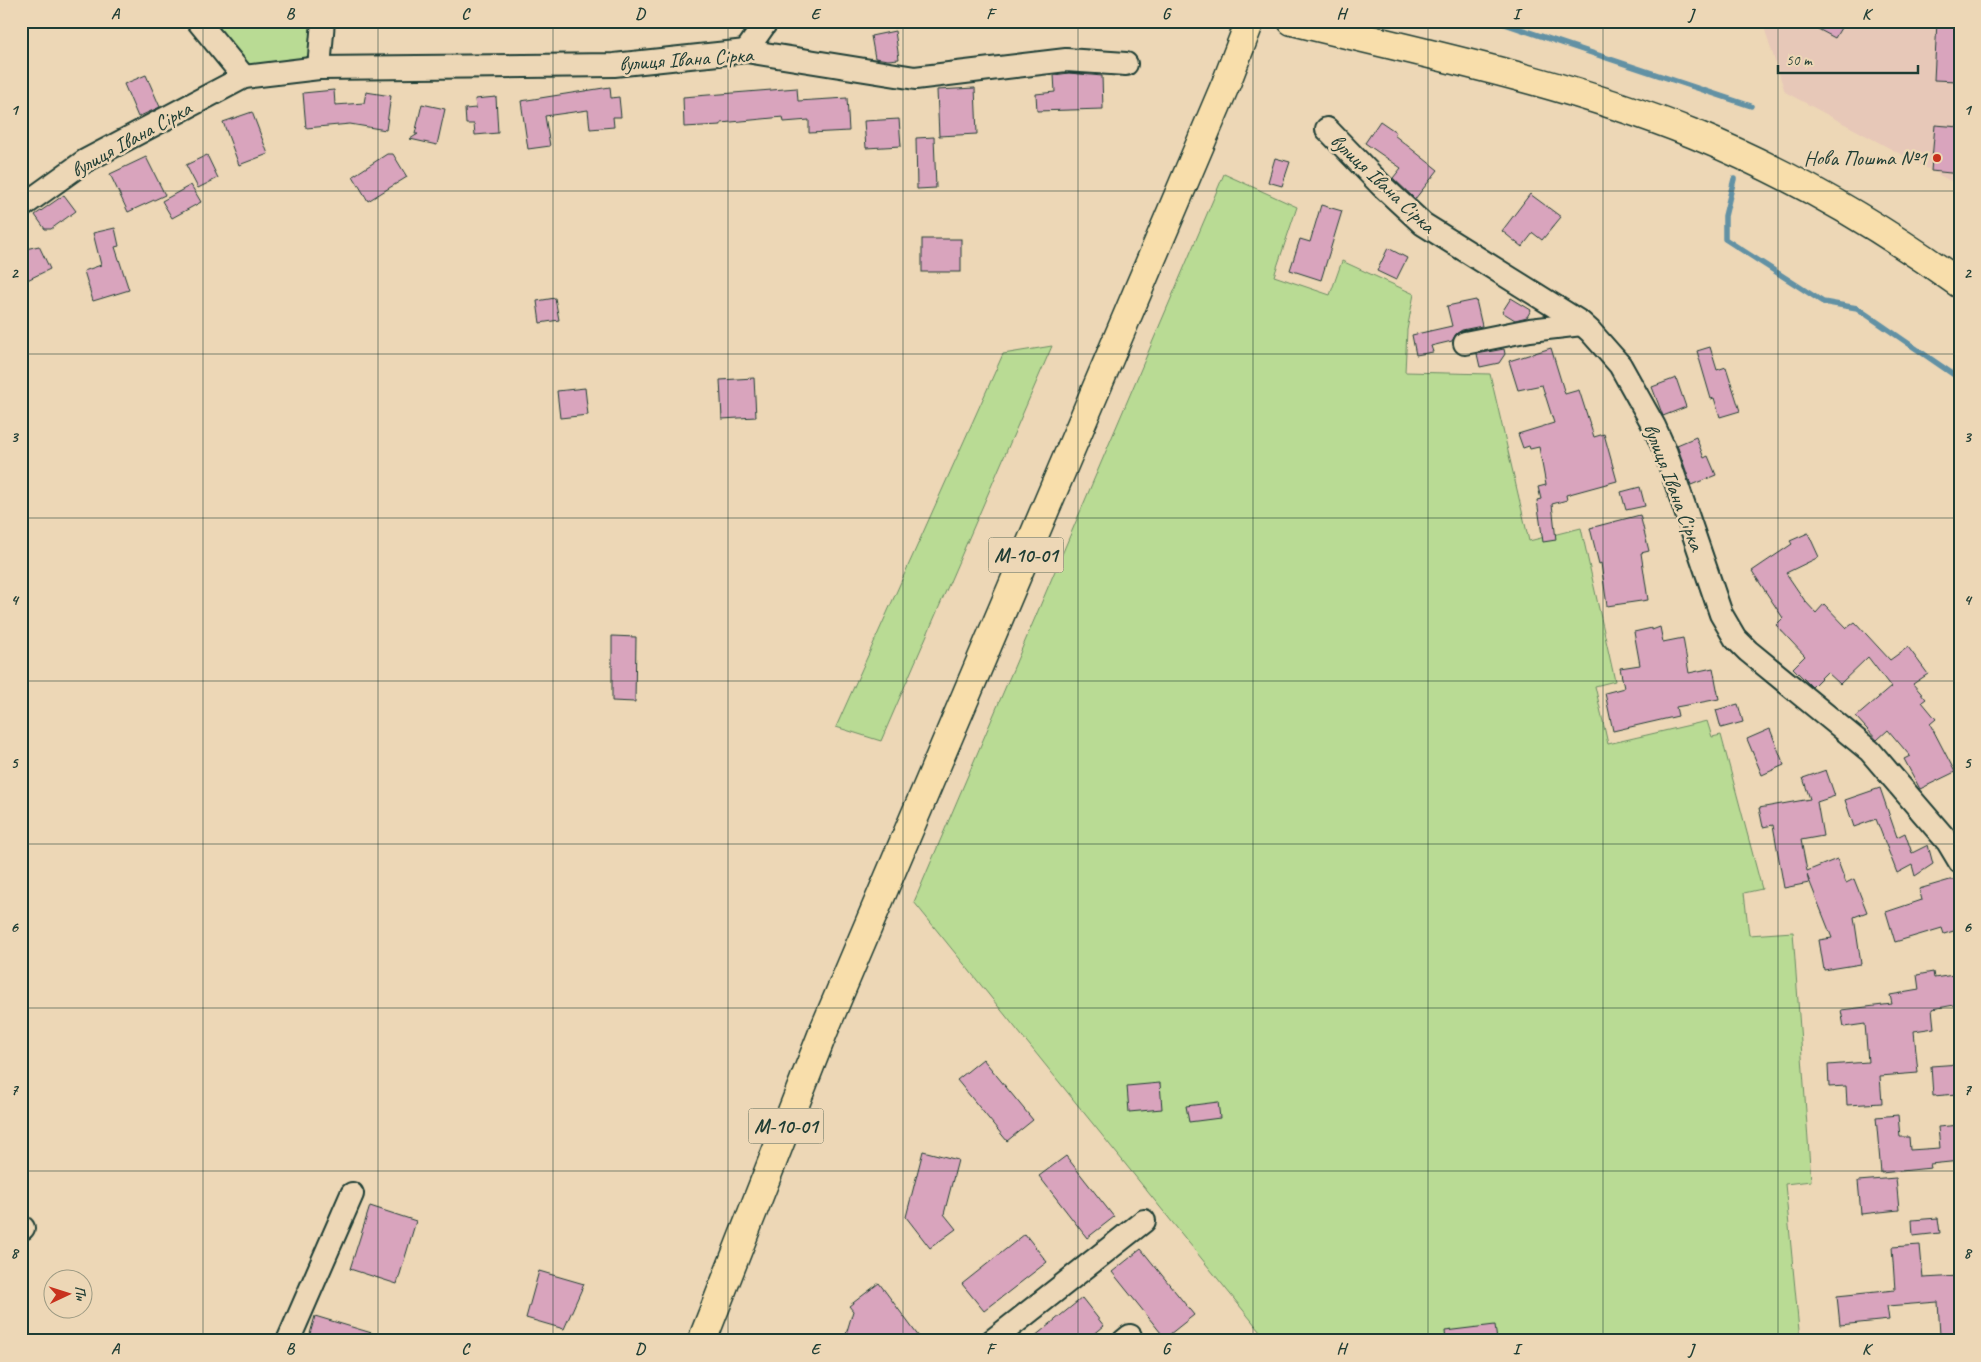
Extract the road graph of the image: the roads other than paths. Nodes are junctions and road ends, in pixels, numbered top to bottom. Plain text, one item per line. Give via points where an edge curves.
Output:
1 (198, 21) edge
2 (323, 21) edge
3 (767, 21) edge
4 (1250, 21) edge
5 (1292, 21) edge
6 (746, 51) junction
7 (1126, 64) dead end
8 (319, 68) junction
9 (244, 77) junction
10 (1327, 129) dead end
11 (21, 207) edge
12 (1960, 284) edge
13 (1582, 324) junction
14 (1465, 344) dead end
15 (1960, 862) edge
16 (352, 1194) dead end
17 (1144, 1221) dead end
18 (747, 1222) junction
19 (288, 1341) edge
20 (688, 1341) edge
21 (702, 1341) edge
22 (992, 1341) edge

1 - 9 street
2 - 8 street
3 - 6 street
4 - 18 main road, М-10-01 via 824,1030
5 - 12 main road via 1557,87 1694,134 1848,209
6 - 7 street, вулиця Івана Сірка via 914,78 1066,60
6 - 8 street, вулиця Івана Сірка via 614,65
8 - 9 street, вулиця Івана Сірка
9 - 11 street, вулиця Івана Сірка via 85,161
10 - 13 street, вулиця Івана Сірка via 1423,224
13 - 14 street
13 - 15 street, вулиця Івана Сірка via 1620,365 1658,435 1717,604 1732,634 1748,651 1870,752 1948,842
16 - 19 street
17 - 22 street
18 - 20 main road, М-10-01
18 - 21 main road, М-10-01

